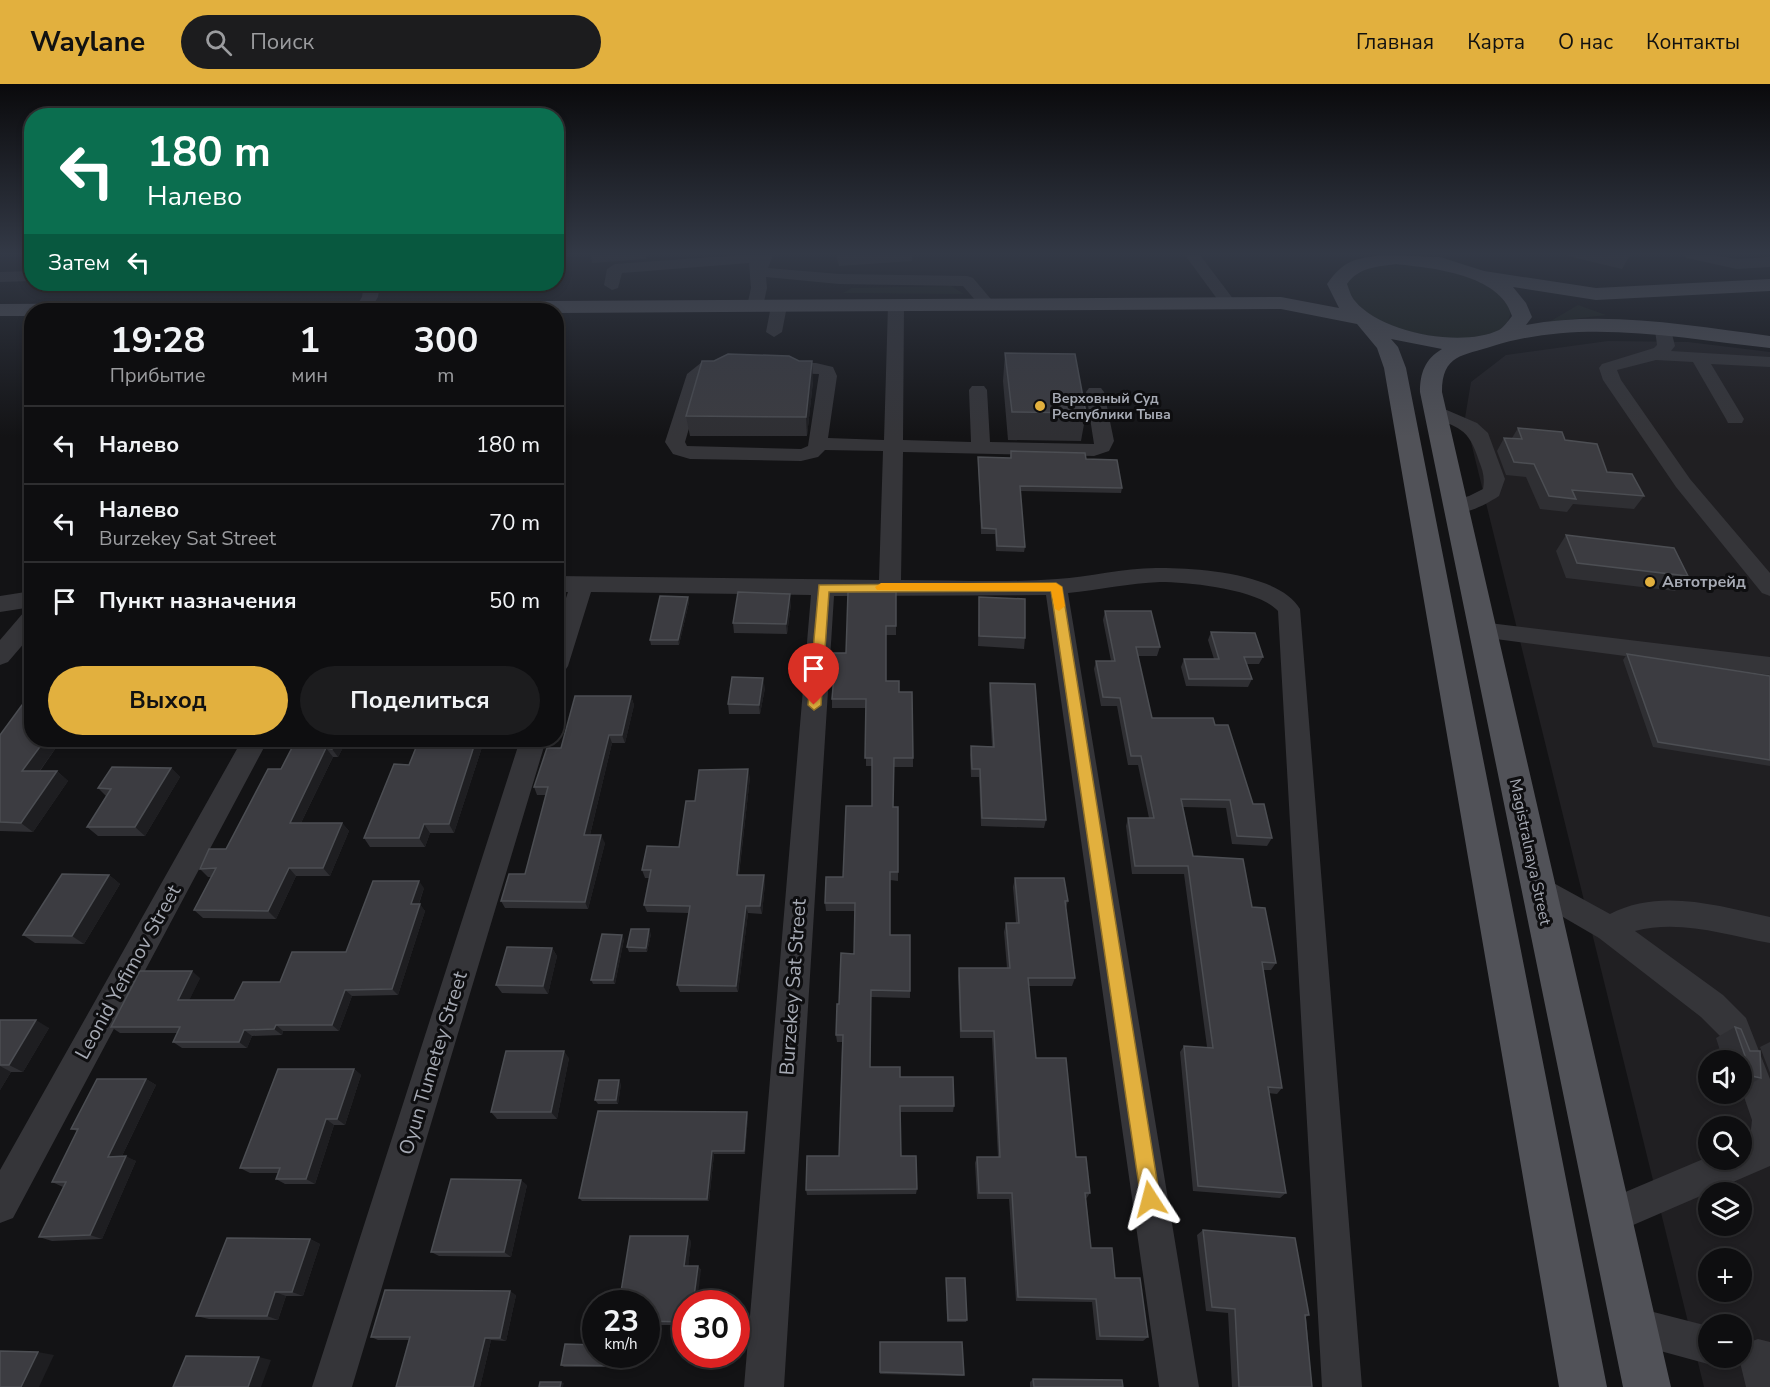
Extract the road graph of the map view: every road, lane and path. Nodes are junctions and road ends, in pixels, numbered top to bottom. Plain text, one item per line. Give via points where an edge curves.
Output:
1 (777, 316) edge
2 (896, 316) edge
3 (1347, 316) edge
4 (1360, 316) edge
5 (1526, 316) edge
6 (1522, 317) joint
7 (1364, 319) junction
8 (1663, 330) junction
9 (774, 332) dead end
10 (1494, 339) junction
11 (1770, 342) edge
12 (1658, 355) junction
13 (1700, 358) junction
14 (1770, 362) edge
15 (978, 390) dead end
16 (1095, 392) dead end
17 (1435, 411) junction
18 (1735, 419) dead end
19 (819, 444) junction
20 (892, 446) junction
21 (981, 448) junction
22 (1455, 507) junction
23 (564, 584) edge
24 (582, 584) junction
25 (890, 587) junction
26 (1056, 587) junction
27 (823, 588) junction
28 (1770, 588) edge
29 (24, 600) edge
30 (0, 604) edge
31 (24, 628) edge
32 (1481, 630) junction
33 (564, 641) edge
34 (0, 656) edge
35 (1770, 666) edge
36 (251, 747) edge
37 (532, 747) edge
38 (1538, 886) junction
39 (1608, 929) junction
40 (1770, 930) edge
41 (0, 1205) edge
42 (1610, 1217) junction
43 (1634, 1326) junction
44 (1698, 1342) edge
45 (332, 1387) edge
46 (764, 1387) edge
47 (1179, 1387) edge
48 (1342, 1387) edge
49 (1583, 1387) edge
50 (1647, 1387) edge

1 - 9 street
2 - 20 street
3 - 7 main road
4 - 7 main road
5 - 6 main road
6 - 10 main road via 1519,326
7 - 10 main road via 1425,341
7 - 49 main road via 1387,347 1395,368
8 - 10 main road via 1582,324 1549,326
8 - 11 main road
8 - 12 street via 1666,346
10 - 17 main road, Magistralnaya Street via 1443,356 1437,363 1430,380
12 - 13 street
12 - 28 street via 1618,362 1608,368 1612,380 1683,483
13 - 14 street
13 - 18 street
15 - 21 street
16 - 21 street via 1104,441 1099,449
17 - 22 main road, Magistralnaya Street
17 - 22 street via 1481,437 1496,478 1492,492
19 - 19 street via 826,372 816,368 724,366 704,367 696,374 675,442 680,450 690,453 801,455 811,453
19 - 20 street
20 - 21 street
20 - 25 street
22 - 32 main road, Magistralnaya Street
23 - 24 street
24 - 27 street
24 - 33 street
25 - 26 street
25 - 27 street
26 - 47 street
26 - 48 street via 1160,575 1238,583 1280,599 1289,609
27 - 46 street, Burzekey Sat Street
29 - 30 street
31 - 34 street
32 - 35 street
32 - 38 main road, Magistralnaya Street
36 - 41 street, Leonid Yefimov Street
37 - 45 street, Oyun Tumetey Street
38 - 39 street
38 - 42 main road, Magistralnaya Street
39 - 40 street via 1623,919 1668,912
39 - 42 street via 1712,1006 1735,1029 1769,1120 1766,1150
42 - 43 main road, Magistralnaya Street
43 - 44 street
43 - 50 main road, Magistralnaya Street

